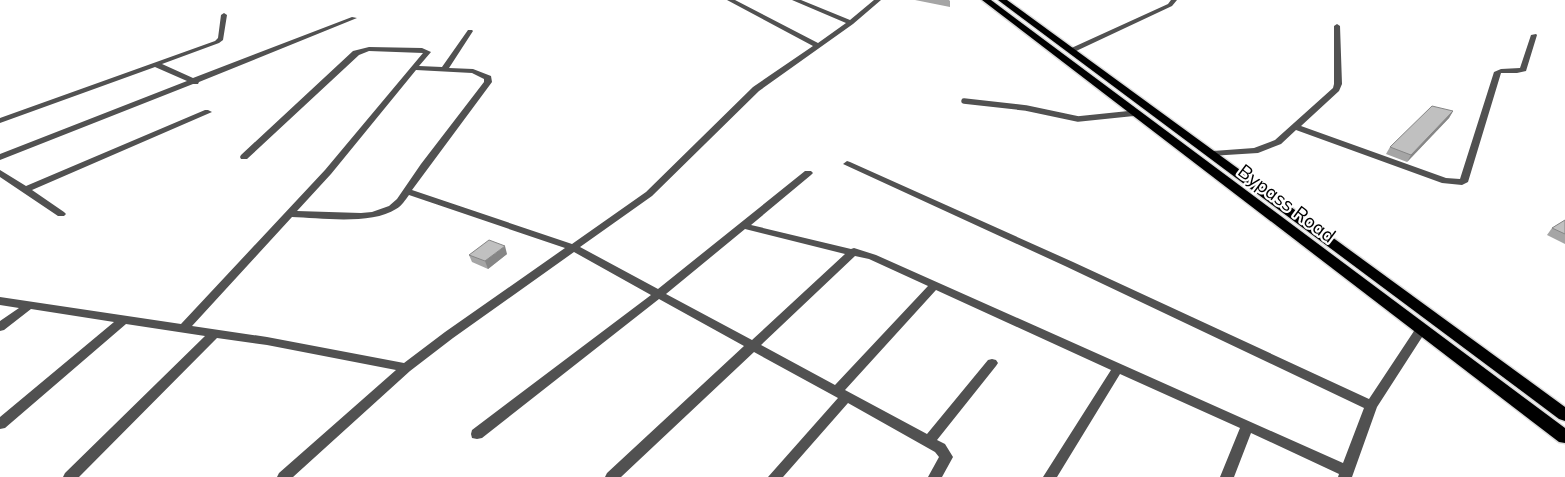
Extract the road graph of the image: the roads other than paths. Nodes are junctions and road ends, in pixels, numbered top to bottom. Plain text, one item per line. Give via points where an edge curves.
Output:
1 (730, 0) edge
2 (795, 0) edge
3 (878, 0) edge
4 (986, 0) edge
5 (1002, 0) edge
6 (1174, 0) edge
7 (224, 15) dead end
8 (354, 18) dead end
9 (851, 23) junction
10 (1337, 26) dead end
11 (470, 31) dead end
12 (1534, 35) dead end
13 (819, 46) junction
14 (1071, 50) junction
15 (155, 64) junction
16 (415, 68) junction
17 (444, 70) junction
18 (194, 82) junction
19 (964, 102) dead end
20 (208, 112) dead end
21 (1136, 113) junction
22 (0, 120) edge
23 (1296, 127) junction
24 (1213, 154) junction
25 (244, 157) dead end
26 (0, 158) edge
27 (847, 164) dead end
28 (0, 173) edge
29 (808, 173) dead end
30 (25, 190) junction
31 (407, 191) junction
32 (61, 214) dead end
33 (291, 214) junction
34 (744, 226) junction
35 (572, 247) junction
36 (854, 251) junction
37 (935, 285) junction
38 (659, 294) junction
39 (0, 301) edge
40 (30, 305) junction
41 (123, 320) junction
42 (0, 327) edge
43 (1422, 328) junction
44 (182, 329) junction
45 (214, 334) junction
46 (754, 346) junction
47 (992, 363) dead end
48 (406, 368) junction
49 (1118, 368) junction
50 (842, 393) junction
51 (1371, 406) junction
52 (1565, 415) edge
53 (0, 424) edge
54 (1247, 427) junction
55 (477, 434) dead end
56 (1565, 437) edge
57 (928, 442) junction
58 (1346, 474) edge
59 (70, 477) edge
60 (284, 477) edge
61 (612, 477) edge
62 (775, 477) edge
63 (935, 477) edge
64 (1050, 477) edge
65 (1227, 477) edge

1 - 13 street
2 - 9 street
3 - 9 street
4 - 21 main road, Bypass Road
5 - 14 main road, Bypass Road
6 - 14 street via 1170,6
7 - 15 street via 221,39 217,42
8 - 18 street
9 - 13 street
10 - 23 street via 1336,89
11 - 17 street
12 - 23 street via 1523,69 1498,72 1462,182 1445,180
13 - 35 street via 746,97 660,185
14 - 24 main road, Bypass Road
15 - 18 street
15 - 22 street
16 - 17 street
16 - 25 street via 426,51 369,48 359,51
16 - 33 street
17 - 31 street via 481,73 488,82
18 - 26 street
19 - 21 lane via 1026,108 1078,119
20 - 30 street
21 - 43 main road, Bypass Road
23 - 24 street via 1266,148
24 - 52 main road, Bypass Road
27 - 51 street
28 - 30 street
29 - 34 street
30 - 32 street
31 - 33 street via 392,208 374,215
31 - 35 street
33 - 44 street
34 - 36 street
34 - 38 street
35 - 38 street
35 - 48 street
36 - 37 street
36 - 46 street
37 - 49 street
37 - 50 street
38 - 46 street
38 - 55 street
39 - 40 street
40 - 41 street
40 - 42 street
41 - 44 street
41 - 53 street
43 - 51 street
43 - 56 main road, Bypass Road
44 - 45 street
45 - 48 street via 267,340
45 - 59 street
46 - 50 street
46 - 61 street
47 - 57 street
48 - 60 street
49 - 54 street
49 - 64 street
50 - 57 street
50 - 62 street
51 - 58 street
54 - 58 street
54 - 65 street
57 - 63 street via 940,448 946,457

